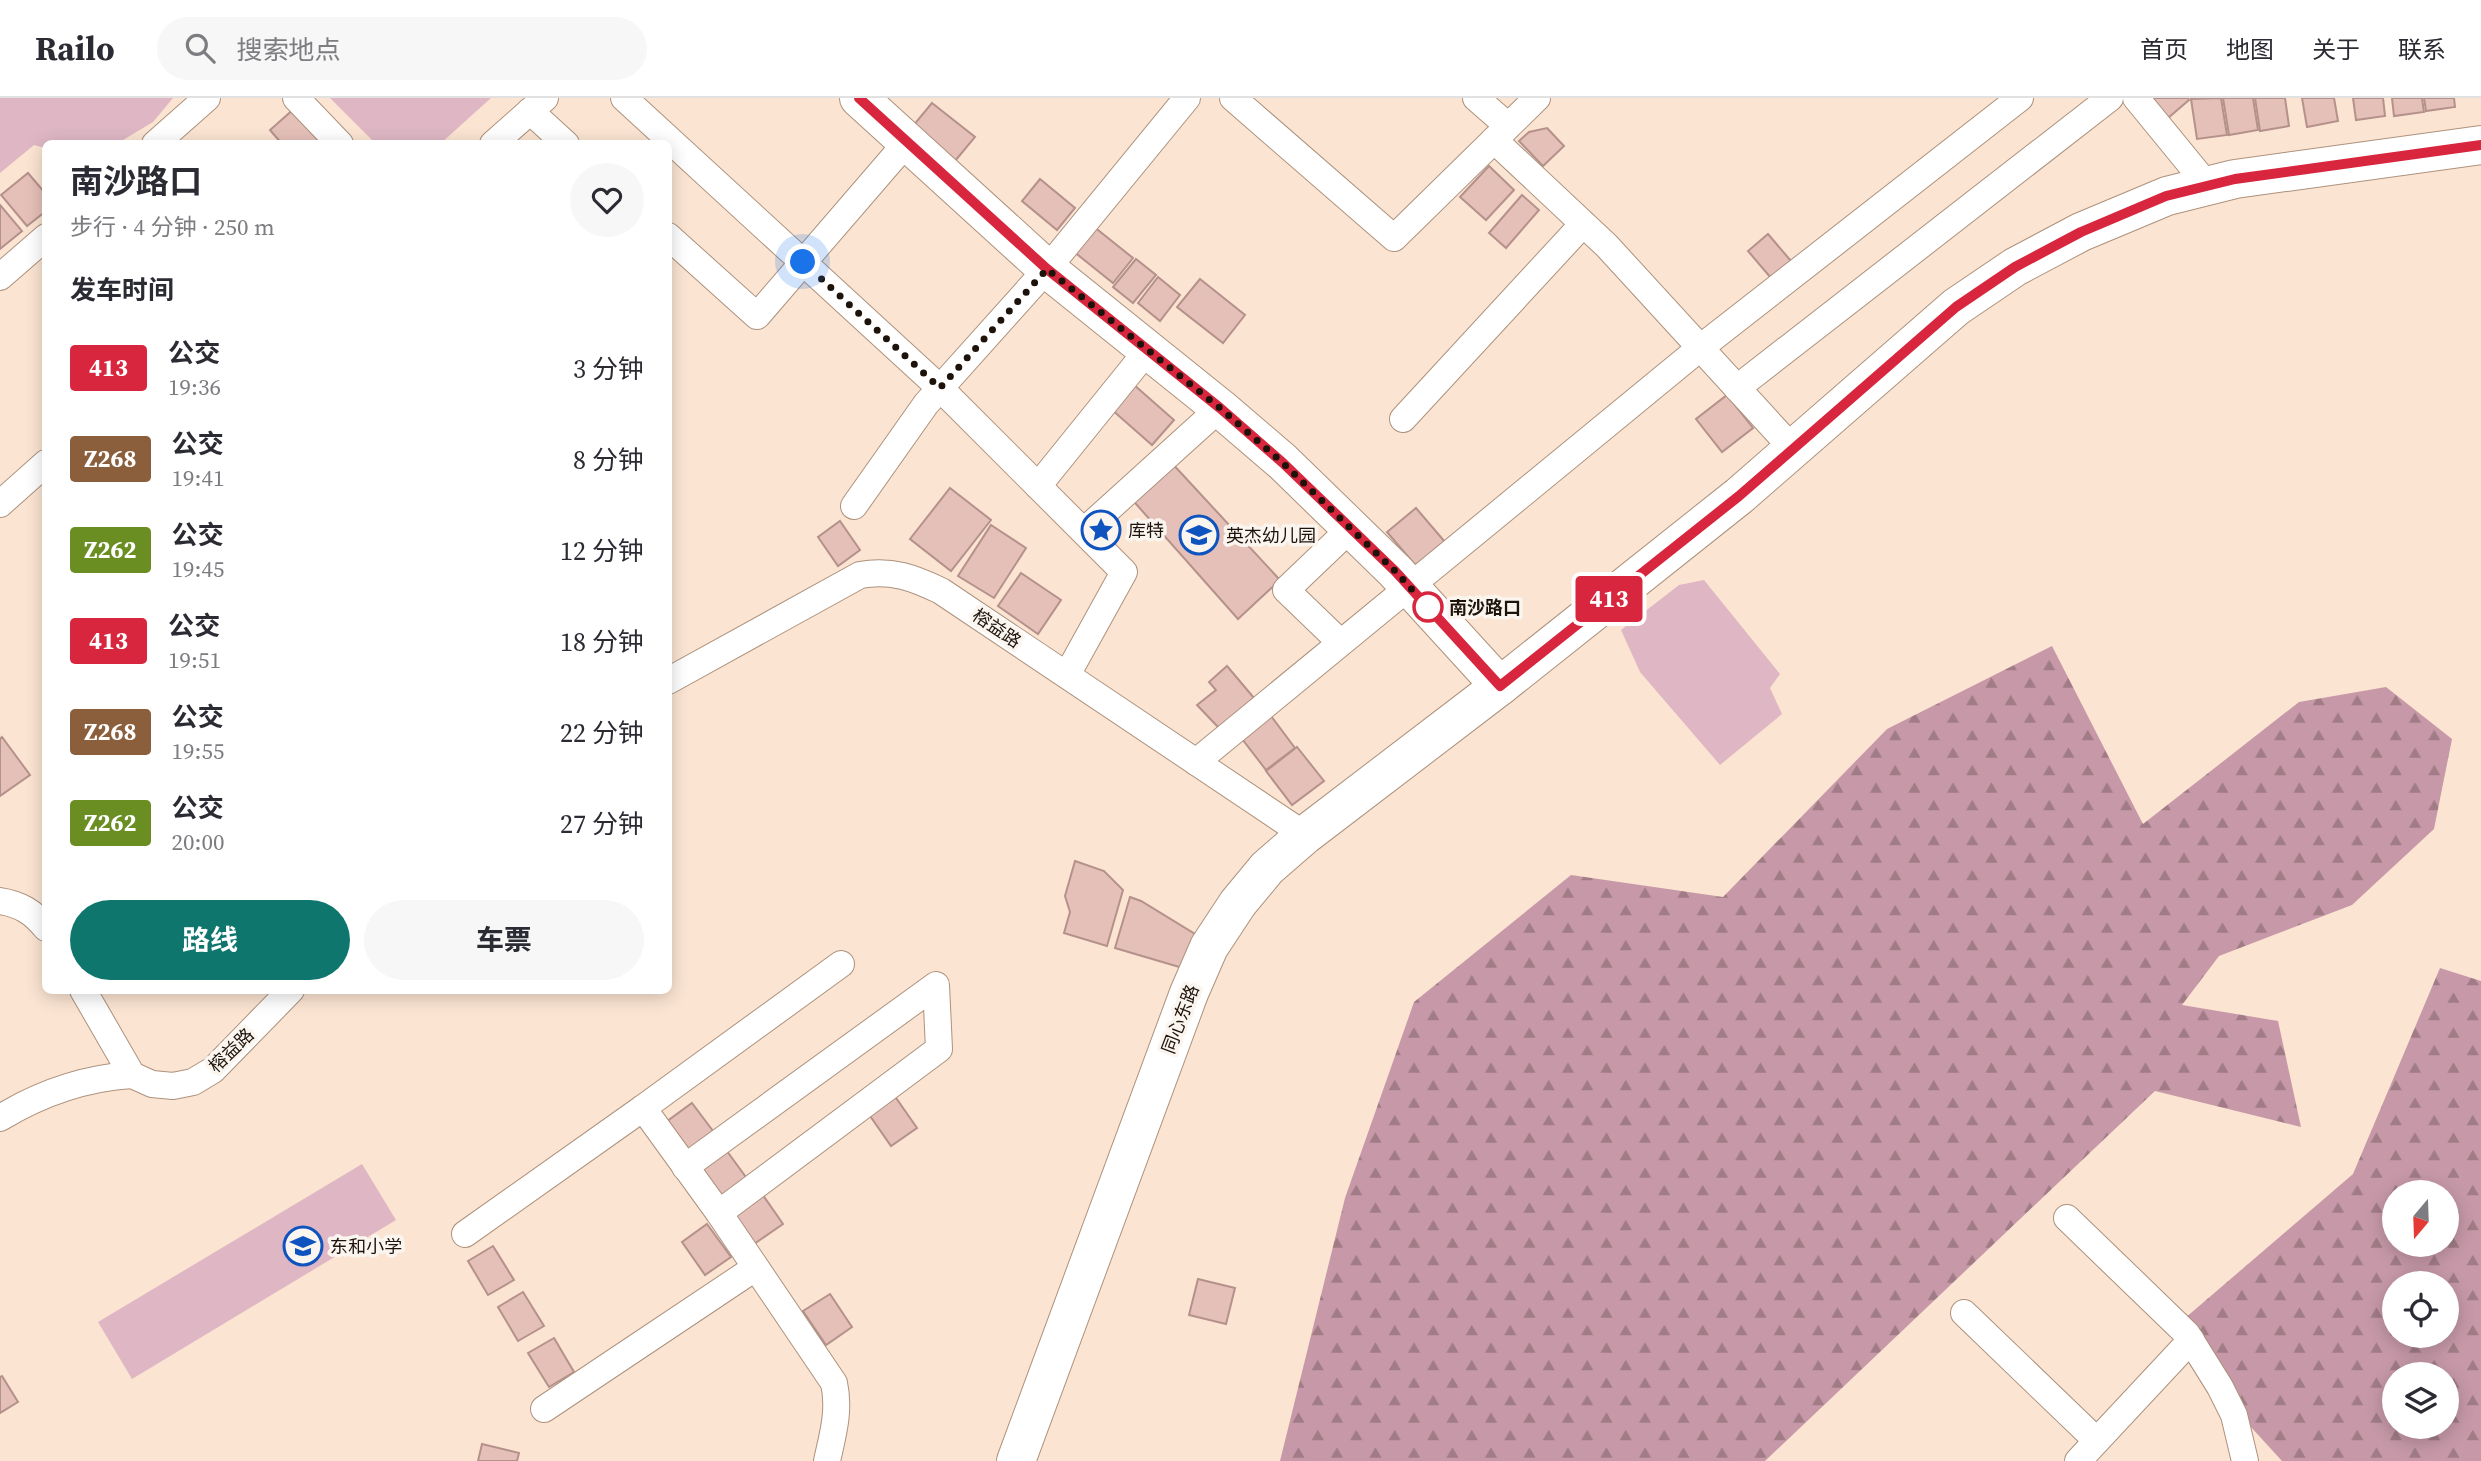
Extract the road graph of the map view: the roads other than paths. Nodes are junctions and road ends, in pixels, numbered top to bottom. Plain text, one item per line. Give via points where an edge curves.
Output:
1 (207, 98) edge
2 (296, 98) edge
3 (624, 98) edge
4 (859, 98) edge
5 (1187, 98) edge
6 (1233, 98) edge
7 (1476, 98) edge
8 (1537, 98) edge
9 (2020, 98) edge
10 (2110, 98) edge
11 (2136, 98) edge
12 (537, 105) edge
13 (1501, 133) junction
14 (160, 140) edge
15 (336, 140) edge
16 (498, 140) edge
17 (563, 140) edge
18 (670, 140) edge
19 (672, 142) edge
20 (906, 142) junction
21 (2481, 145) edge
22 (2208, 186) junction
23 (1583, 224) junction
24 (42, 240) edge
25 (672, 240) edge
26 (803, 262) junction
27 (1047, 269) junction
28 (0, 276) edge
29 (1700, 348) junction
30 (1147, 351) junction
31 (940, 388) junction
32 (1737, 388) junction
33 (1220, 408) junction
34 (1403, 419) dead end
35 (1793, 449) junction
36 (42, 467) edge
37 (1038, 486) junction
38 (0, 504) edge
39 (854, 506) dead end
40 (1351, 528) junction
41 (1084, 531) junction
42 (1409, 586) junction
43 (1340, 642) junction
44 (1067, 675) junction
45 (672, 679) edge
46 (1500, 686) junction
47 (1196, 762) junction
48 (1305, 835) junction
49 (0, 901) edge
50 (42, 923) edge
51 (841, 964) dead end
52 (84, 994) edge
53 (287, 994) edge
54 (132, 1075) junction
55 (643, 1108) junction
56 (0, 1118) edge
57 (685, 1167) junction
58 (719, 1213) junction
59 (2067, 1218) dead end
60 (465, 1234) dead end
61 (755, 1268) junction
62 (1964, 1313) dead end
63 (2191, 1340) junction
64 (544, 1409) dead end
65 (2096, 1440) junction
66 (827, 1461) edge
67 (1016, 1461) edge
68 (2078, 1461) edge
69 (2245, 1461) edge

1 - 14 street
2 - 15 street
3 - 18 street
4 - 20 street
5 - 27 street
6 - 13 street via 1394,238
7 - 13 street
8 - 13 street
9 - 29 street
10 - 32 street
11 - 22 street
12 - 16 street
12 - 17 street
13 - 23 street
19 - 26 street
20 - 26 street
20 - 27 street
21 - 22 street, 同心东路
22 - 35 street, 同心东路 via 2122,214 2015,267 1956,307
23 - 29 street
23 - 34 street
24 - 28 street
25 - 26 street via 757,316
26 - 31 street
27 - 30 street
27 - 31 street
29 - 32 street
29 - 42 street
30 - 33 street
30 - 37 street
31 - 37 street
31 - 39 street
32 - 35 street
33 - 40 street
33 - 41 street
35 - 46 street, 同心东路
36 - 38 street
37 - 41 street
40 - 42 street
40 - 43 street via 1286,590
41 - 44 street via 1124,572
42 - 43 street
42 - 46 street
43 - 47 street
44 - 45 street, 榕益路 via 941,591 909,576 878,571 860,575
44 - 47 street, 榕益路
46 - 48 street, 同心东路
47 - 48 street, 榕益路
48 - 67 street, 同心东路 via 1267,868 1209,947
49 - 50 street via 32,912
51 - 55 street
52 - 54 street
53 - 54 street, 榕益路 via 213,1070 193,1082 152,1084
54 - 56 street via 48,1093
55 - 57 street
55 - 60 street
57 - 58 street
57 - 58 street via 936,985 939,1049
58 - 61 street
59 - 63 street
61 - 64 street
61 - 66 street via 834,1383 836,1416
62 - 65 street
63 - 65 street
63 - 69 street via 2234,1415
65 - 68 street

